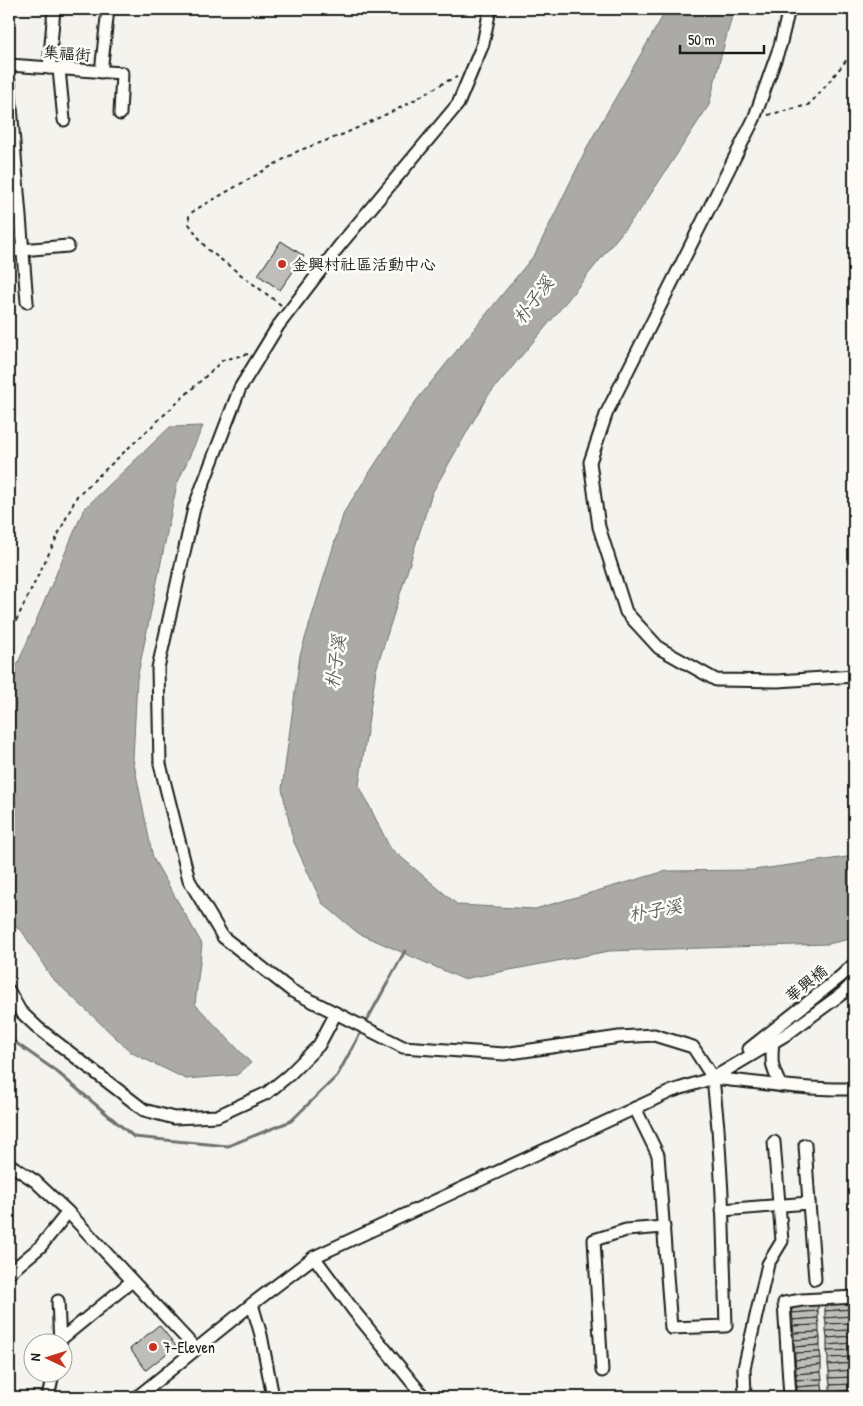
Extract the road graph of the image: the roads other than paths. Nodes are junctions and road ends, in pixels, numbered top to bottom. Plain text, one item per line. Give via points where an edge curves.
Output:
1 (54, 9) edge
2 (108, 9) edge
3 (490, 9) edge
4 (789, 9) edge
5 (9, 65) edge
6 (54, 69) junction
7 (101, 72) junction
8 (9, 82) edge
9 (120, 114) dead end
10 (64, 120) dead end
11 (68, 246) dead end
12 (23, 250) junction
13 (9, 251) edge
14 (27, 302) dead end
15 (854, 676) edge
16 (854, 964) edge
17 (854, 982) edge
18 (9, 991) edge
19 (336, 1014) junction
20 (773, 1041) junction
21 (713, 1078) junction
22 (781, 1086) junction
23 (854, 1089) edge
24 (634, 1108) junction
25 (774, 1142) dead end
26 (805, 1145) dead end
27 (9, 1164) edge
28 (809, 1203) junction
29 (778, 1205) junction
30 (722, 1210) junction
31 (68, 1212) junction
32 (664, 1227) junction
33 (314, 1257) junction
34 (9, 1273) edge
35 (815, 1278) dead end
36 (132, 1281) junction
37 (854, 1297) edge
38 (58, 1301) dead end
39 (252, 1304) junction
40 (60, 1334) edge
41 (69, 1334) edge
42 (196, 1349) junction
43 (602, 1371) dead end
44 (51, 1384) edge
45 (48, 1397) edge
46 (137, 1397) edge
47 (273, 1397) edge
48 (424, 1397) edge
49 (745, 1397) edge
50 (790, 1397) edge

1 - 6 street
2 - 7 street
3 - 19 street via 483,44 458,104 340,244 278,326 240,388 194,508 158,668 160,764 189,880 223,938 292,991
4 - 15 street via 780,46 754,118 607,412 590,462 599,527 626,612 659,648 716,680 778,681
5 - 6 street, 集福街
6 - 7 street, 集福街
6 - 10 street
7 - 9 street, 集福街 via 122,73
8 - 12 street
11 - 12 street
12 - 13 street
12 - 14 street
16 - 21 street, 華興橋
17 - 20 street, 華興橋 via 787,1034
18 - 19 street via 20,1011 38,1028 128,1098 144,1110 174,1118 217,1116 267,1093 319,1045
19 - 21 street via 404,1048 504,1054 654,1035 693,1047
20 - 21 street, 華興橋
20 - 22 street via 771,1059
21 - 22 street
21 - 24 street
21 - 30 street
22 - 23 street
24 - 32 street via 658,1155
24 - 33 street
25 - 29 street
26 - 28 street
27 - 31 street via 35,1181
28 - 29 street
28 - 35 street
29 - 30 street
29 - 49 street via 782,1241 768,1264 744,1368
30 - 32 street via 726,1326 672,1328
31 - 34 street via 40,1247
31 - 36 street
32 - 43 street via 626,1230 594,1240
33 - 39 street
33 - 48 street
36 - 41 street
36 - 42 street
37 - 50 street via 784,1303
38 - 40 street
39 - 42 street
39 - 47 street
42 - 46 street
44 - 45 street

